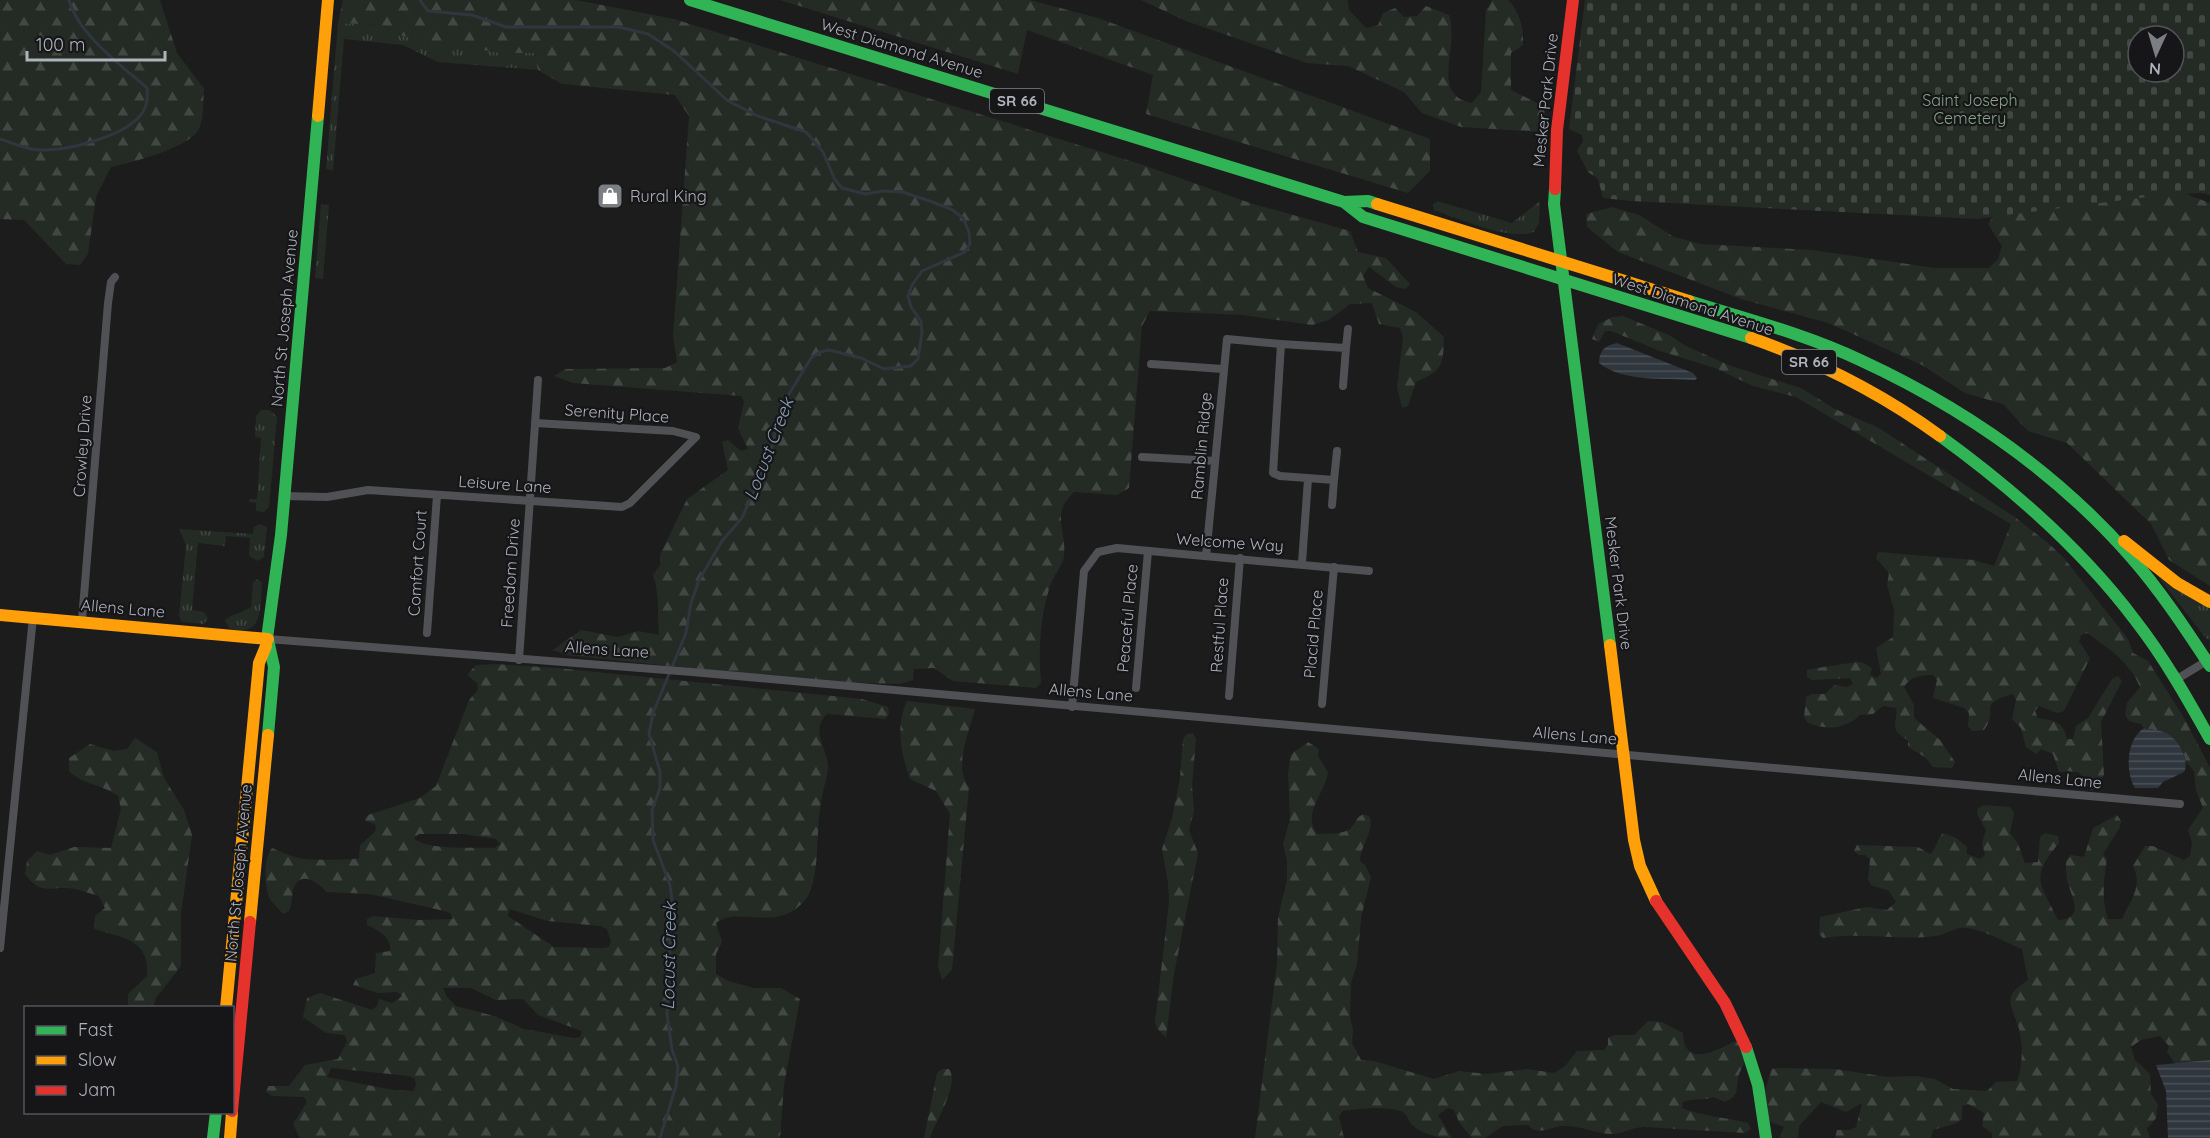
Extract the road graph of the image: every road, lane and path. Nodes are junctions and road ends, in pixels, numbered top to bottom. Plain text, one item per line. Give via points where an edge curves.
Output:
1 (690, 0) edge
2 (1573, 0) edge
3 (327, 4) edge
4 (1344, 202) junction
5 (1561, 261) junction
6 (116, 277) dead end
7 (1563, 279) junction
8 (1348, 329) dead end
9 (1281, 344) junction
10 (1346, 348) junction
11 (1151, 364) dead end
12 (1223, 369) junction
13 (538, 380) dead end
14 (1343, 386) dead end
15 (536, 423) junction
16 (696, 437) joint
17 (1336, 451) dead end
18 (1142, 457) dead end
19 (1215, 462) junction
20 (1308, 479) junction
21 (1334, 480) junction
22 (437, 495) junction
23 (284, 496) junction
24 (530, 501) junction
25 (1332, 505) dead end
26 (2096, 519) junction
27 (1148, 551) junction
28 (1206, 556) junction
29 (1240, 558) junction
30 (1302, 563) junction
31 (1334, 567) junction
32 (1369, 571) dead end
33 (2210, 602) edge
34 (0, 615) edge
35 (33, 617) junction
36 (82, 620) junction
37 (427, 633) dead end
38 (268, 639) junction
39 (519, 660) junction
40 (2209, 661) edge
41 (2177, 679) junction
42 (1136, 688) dead end
43 (1229, 696) dead end
44 (1322, 704) dead end
45 (1072, 707) junction
46 (2210, 739) edge
47 (1624, 755) junction
48 (2180, 804) dead end
49 (0, 948) edge
50 (226, 1006) edge
51 (234, 1091) edge
52 (216, 1114) edge
53 (232, 1114) edge
54 (213, 1138) edge
55 (230, 1138) edge
56 (1766, 1138) edge

1 - 4 main road, West Diamond Avenue / SR 66
2 - 5 main road, Mesker Park Drive via 1554,186
3 - 23 main road, North St Joseph Avenue
4 - 5 main road, West Diamond Avenue / SR 66 via 1368,201
4 - 7 main road, West Diamond Avenue / SR 66 via 1363,217
5 - 7 main road, Mesker Park Drive
5 - 26 main road, West Diamond Avenue / SR 66 via 1796,334 1902,379 2008,444
6 - 36 street, Crowley Drive via 111,282 108,303
7 - 41 main road, West Diamond Avenue / SR 66 via 1785,352 1855,384 1918,421 1992,473 2052,524 2117,595
7 - 47 main road, Mesker Park Drive
8 - 10 street
9 - 10 street
9 - 12 street, Ramblin Ridge via 1227,339
9 - 20 street via 1273,473
10 - 14 street
11 - 12 street
12 - 19 street, Ramblin Ridge
13 - 15 street, Freedom Drive
15 - 16 street, Serenity Place via 673,431
15 - 24 street, Freedom Drive
16 - 24 street, Leisure Lane via 626,505
17 - 21 street
18 - 19 street
19 - 28 street, Ramblin Ridge
20 - 21 street
20 - 30 street
21 - 25 street
22 - 23 street, Leisure Lane via 368,490 327,497
22 - 24 street, Leisure Lane
22 - 37 street, Comfort Court
23 - 38 main road, North St Joseph Avenue
24 - 39 street, Freedom Drive
26 - 33 main road via 2177,583
26 - 40 main road, West Diamond Avenue / SR 66 via 2162,596
27 - 28 street, Welcome Way
27 - 42 street, Peaceful Place
27 - 45 street, Welcome Way via 1117,548 1098,552 1084,571
28 - 29 street, Welcome Way
29 - 30 street, Welcome Way
29 - 43 street, Restful Place
30 - 31 street, Welcome Way
31 - 32 street, Welcome Way
31 - 44 street, Placid Place
34 - 35 main road, Allens Lane
35 - 36 main road, Allens Lane
35 - 49 street
36 - 38 main road, Allens Lane
38 - 39 street, Allens Lane
38 - 50 main road, North St Joseph Avenue via 259,663
38 - 51 main road, North St Joseph Avenue via 274,667
39 - 45 street, Allens Lane
40 - 41 street
41 - 46 main road, West Diamond Avenue / SR 66
45 - 47 street, Allens Lane
47 - 48 street, Allens Lane
47 - 56 main road, Mesker Park Drive via 1634,840 1643,877 1659,910 1719,994 1738,1028 1760,1094
52 - 54 main road
53 - 55 main road, North St Joseph Avenue

